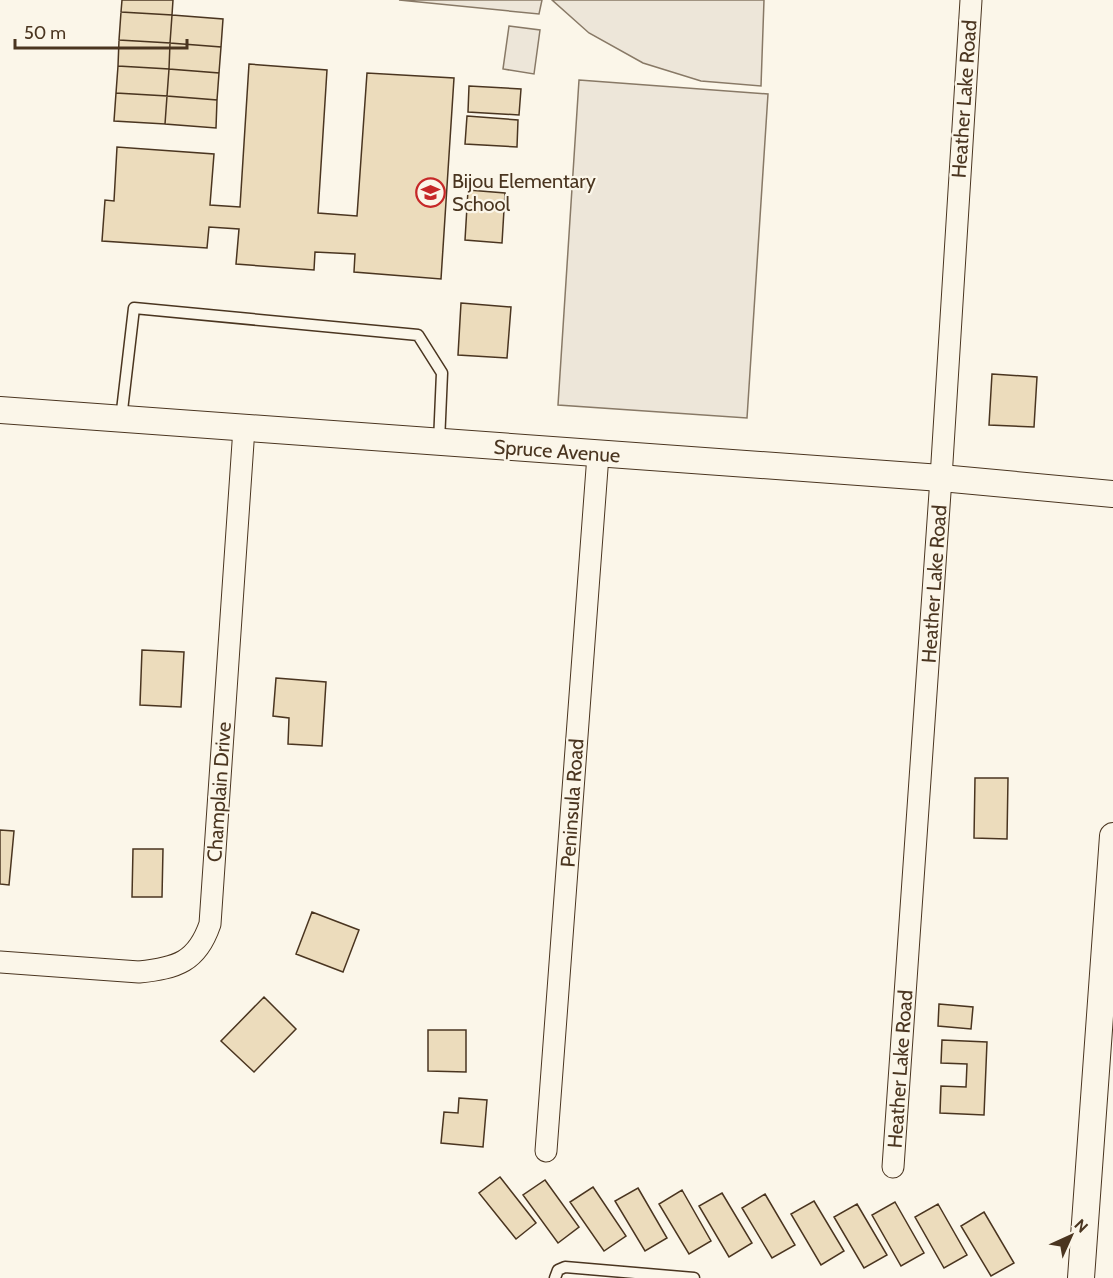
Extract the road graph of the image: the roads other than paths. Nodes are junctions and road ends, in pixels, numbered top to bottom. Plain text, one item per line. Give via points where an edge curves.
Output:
1 (970, 0) edge
2 (0, 410) edge
3 (122, 419) junction
4 (244, 428) junction
5 (439, 443) junction
6 (598, 455) junction
7 (941, 478) junction
8 (1113, 495) edge
9 (1113, 836) edge
10 (0, 962) edge
11 (546, 1151) dead end
12 (893, 1167) dead end
13 (555, 1278) edge
14 (694, 1278) edge
15 (1081, 1278) edge

1 - 7 street, Heather Lake Road
2 - 3 street, Spruce Avenue
3 - 4 street, Spruce Avenue
3 - 5 lane via 134,308 418,334 442,373
4 - 5 street, Spruce Avenue
4 - 10 street, Champlain Drive via 206,938 188,960 149,971
5 - 6 street, Spruce Avenue
6 - 7 street, Spruce Avenue
6 - 11 street, Peninsula Road
7 - 8 street, Spruce Avenue
7 - 12 street, Heather Lake Road
9 - 15 street
13 - 14 lane via 558,1270 565,1267

